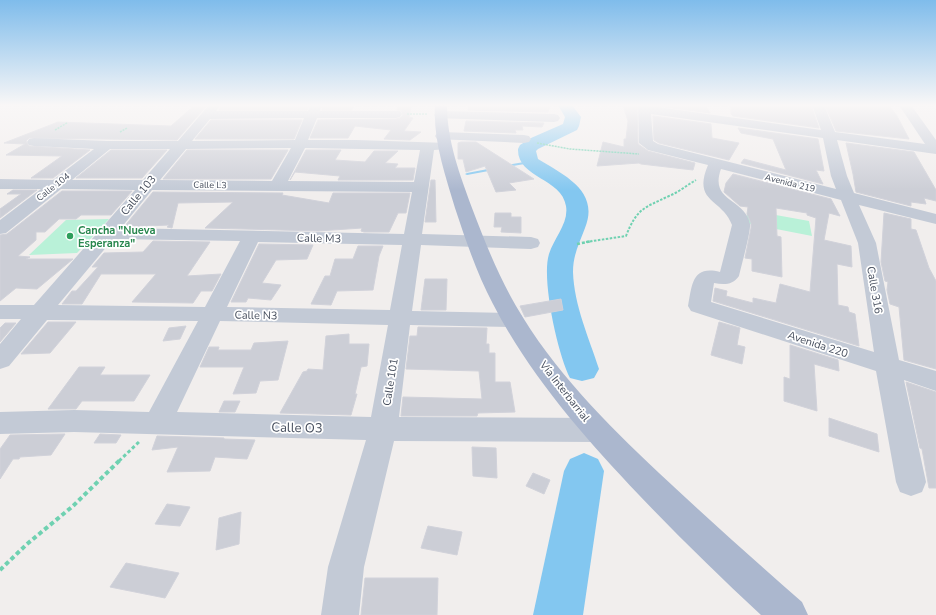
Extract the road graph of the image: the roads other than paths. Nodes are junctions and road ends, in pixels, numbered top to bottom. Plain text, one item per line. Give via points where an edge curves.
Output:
1 (191, 134) edge
2 (304, 134) edge
3 (439, 134) edge
4 (645, 134) edge
5 (829, 134) joint
6 (925, 134) edge
7 (524, 139) dead end
8 (34, 142) dead end
9 (438, 143) junction
10 (300, 144) junction
11 (107, 145) junction
12 (181, 145) junction
13 (936, 150) edge
14 (713, 171) junction
15 (0, 184) edge
16 (56, 184) junction
17 (147, 184) junction
18 (278, 185) junction
19 (421, 187) junction
20 (849, 197) junction
21 (936, 218) edge
22 (0, 229) edge
23 (107, 233) junction
24 (252, 236) junction
25 (412, 240) junction
26 (474, 240) junction
27 (531, 243) dead end
28 (0, 312) edge
29 (41, 312) junction
30 (213, 314) junction
31 (400, 318) junction
32 (513, 320) junction
33 (0, 360) edge
34 (888, 366) junction
35 (936, 381) edge
36 (0, 423) edge
37 (158, 424) junction
38 (383, 429) junction
39 (595, 430) junction
40 (911, 482) dead end
41 (340, 615) edge
42 (789, 615) edge

1 - 12 street, Calle 103
2 - 10 street
3 - 9 main road, Vía Interbarrial
4 - 14 street, Avenida 219 via 646,143 653,147
5 - 13 street
5 - 20 street, Calle 316 via 839,176
6 - 13 street
7 - 9 street
8 - 11 street
9 - 10 street
9 - 19 street, Calle 101
9 - 26 main road, Vía Interbarrial
10 - 12 street
10 - 18 street
11 - 12 street
11 - 16 street, Calle 104
12 - 17 street, Calle 103
14 - 20 street, Avenida 219
14 - 34 street, Avenida 220 via 710,186 714,194 740,218 741,225 728,276 723,279 711,276 704,279 700,306
15 - 16 street, Calle L3
16 - 17 street, Calle L3
16 - 22 street, Calle 104
17 - 18 street, Calle L3
17 - 23 street, Calle 103
18 - 19 street, Calle L3
19 - 25 street, Calle 101
20 - 21 street, Avenida 219
20 - 34 street, Calle 316 via 867,243
23 - 24 street, Calle M3
23 - 29 street, Calle 103
24 - 25 street, Calle M3
24 - 30 street
25 - 26 street, Calle M3
25 - 31 street, Calle 101
26 - 27 street, Calle M3
26 - 32 main road, Vía Interbarrial
28 - 29 street, Calle N3
29 - 30 street, Calle N3
29 - 33 street, Calle 103
30 - 31 street, Calle N3
30 - 37 street
31 - 32 street, Calle N3
31 - 38 street, Calle 101
32 - 39 main road, Vía Interbarrial
34 - 35 street, Avenida 220
34 - 40 street, Calle 316
36 - 37 street, Calle O3 via 74,421
37 - 38 street, Calle O3
38 - 39 street, Calle O3
38 - 41 street, Calle 101 via 346,567
39 - 42 main road, Vía Interbarrial via 718,552

